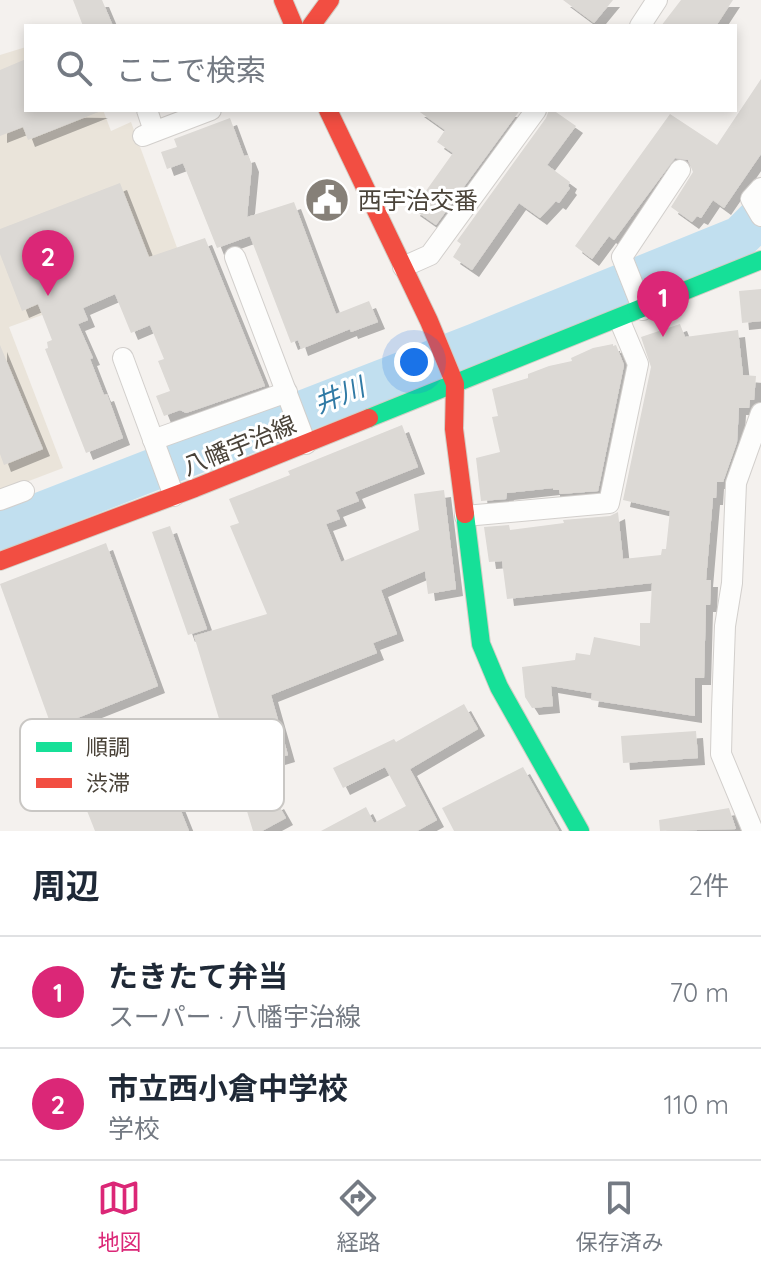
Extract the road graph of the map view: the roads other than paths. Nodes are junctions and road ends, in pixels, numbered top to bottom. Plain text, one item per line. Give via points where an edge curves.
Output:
1 (283, 0) edge
2 (330, 0) edge
3 (657, 0) edge
4 (293, 24) edge
5 (312, 24) edge
6 (641, 24) edge
7 (147, 112) edge
8 (206, 112) edge
9 (329, 112) edge
10 (535, 112) edge
11 (680, 170) dead end
12 (235, 257) dead end
13 (761, 260) edge
14 (403, 267) junction
15 (640, 302) junction
16 (619, 319) junction
17 (123, 358) dead end
18 (455, 383) junction
19 (289, 395) junction
20 (761, 413) edge
21 (303, 435) junction
22 (154, 443) junction
23 (171, 487) junction
24 (24, 491) dead end
25 (0, 500) edge
26 (465, 516) junction
27 (0, 561) edge
28 (580, 831) edge
29 (753, 831) edge

1 - 4 street
2 - 5 street
3 - 6 street
7 - 8 street via 148,133
9 - 14 street
10 - 14 street via 430,255
11 - 15 street via 622,257
12 - 19 street
13 - 15 street, 八幡宇治線
14 - 18 street
15 - 16 street, 八幡宇治線
16 - 18 street, 八幡宇治線
16 - 26 street via 638,364 609,503
17 - 22 street
18 - 21 street, 八幡宇治線
18 - 26 street via 454,429
19 - 21 street
19 - 22 street
20 - 29 street via 736,483 721,754
21 - 23 street, 八幡宇治線
22 - 23 street
23 - 27 street, 八幡宇治線
24 - 25 street
26 - 28 street via 481,644 499,687

